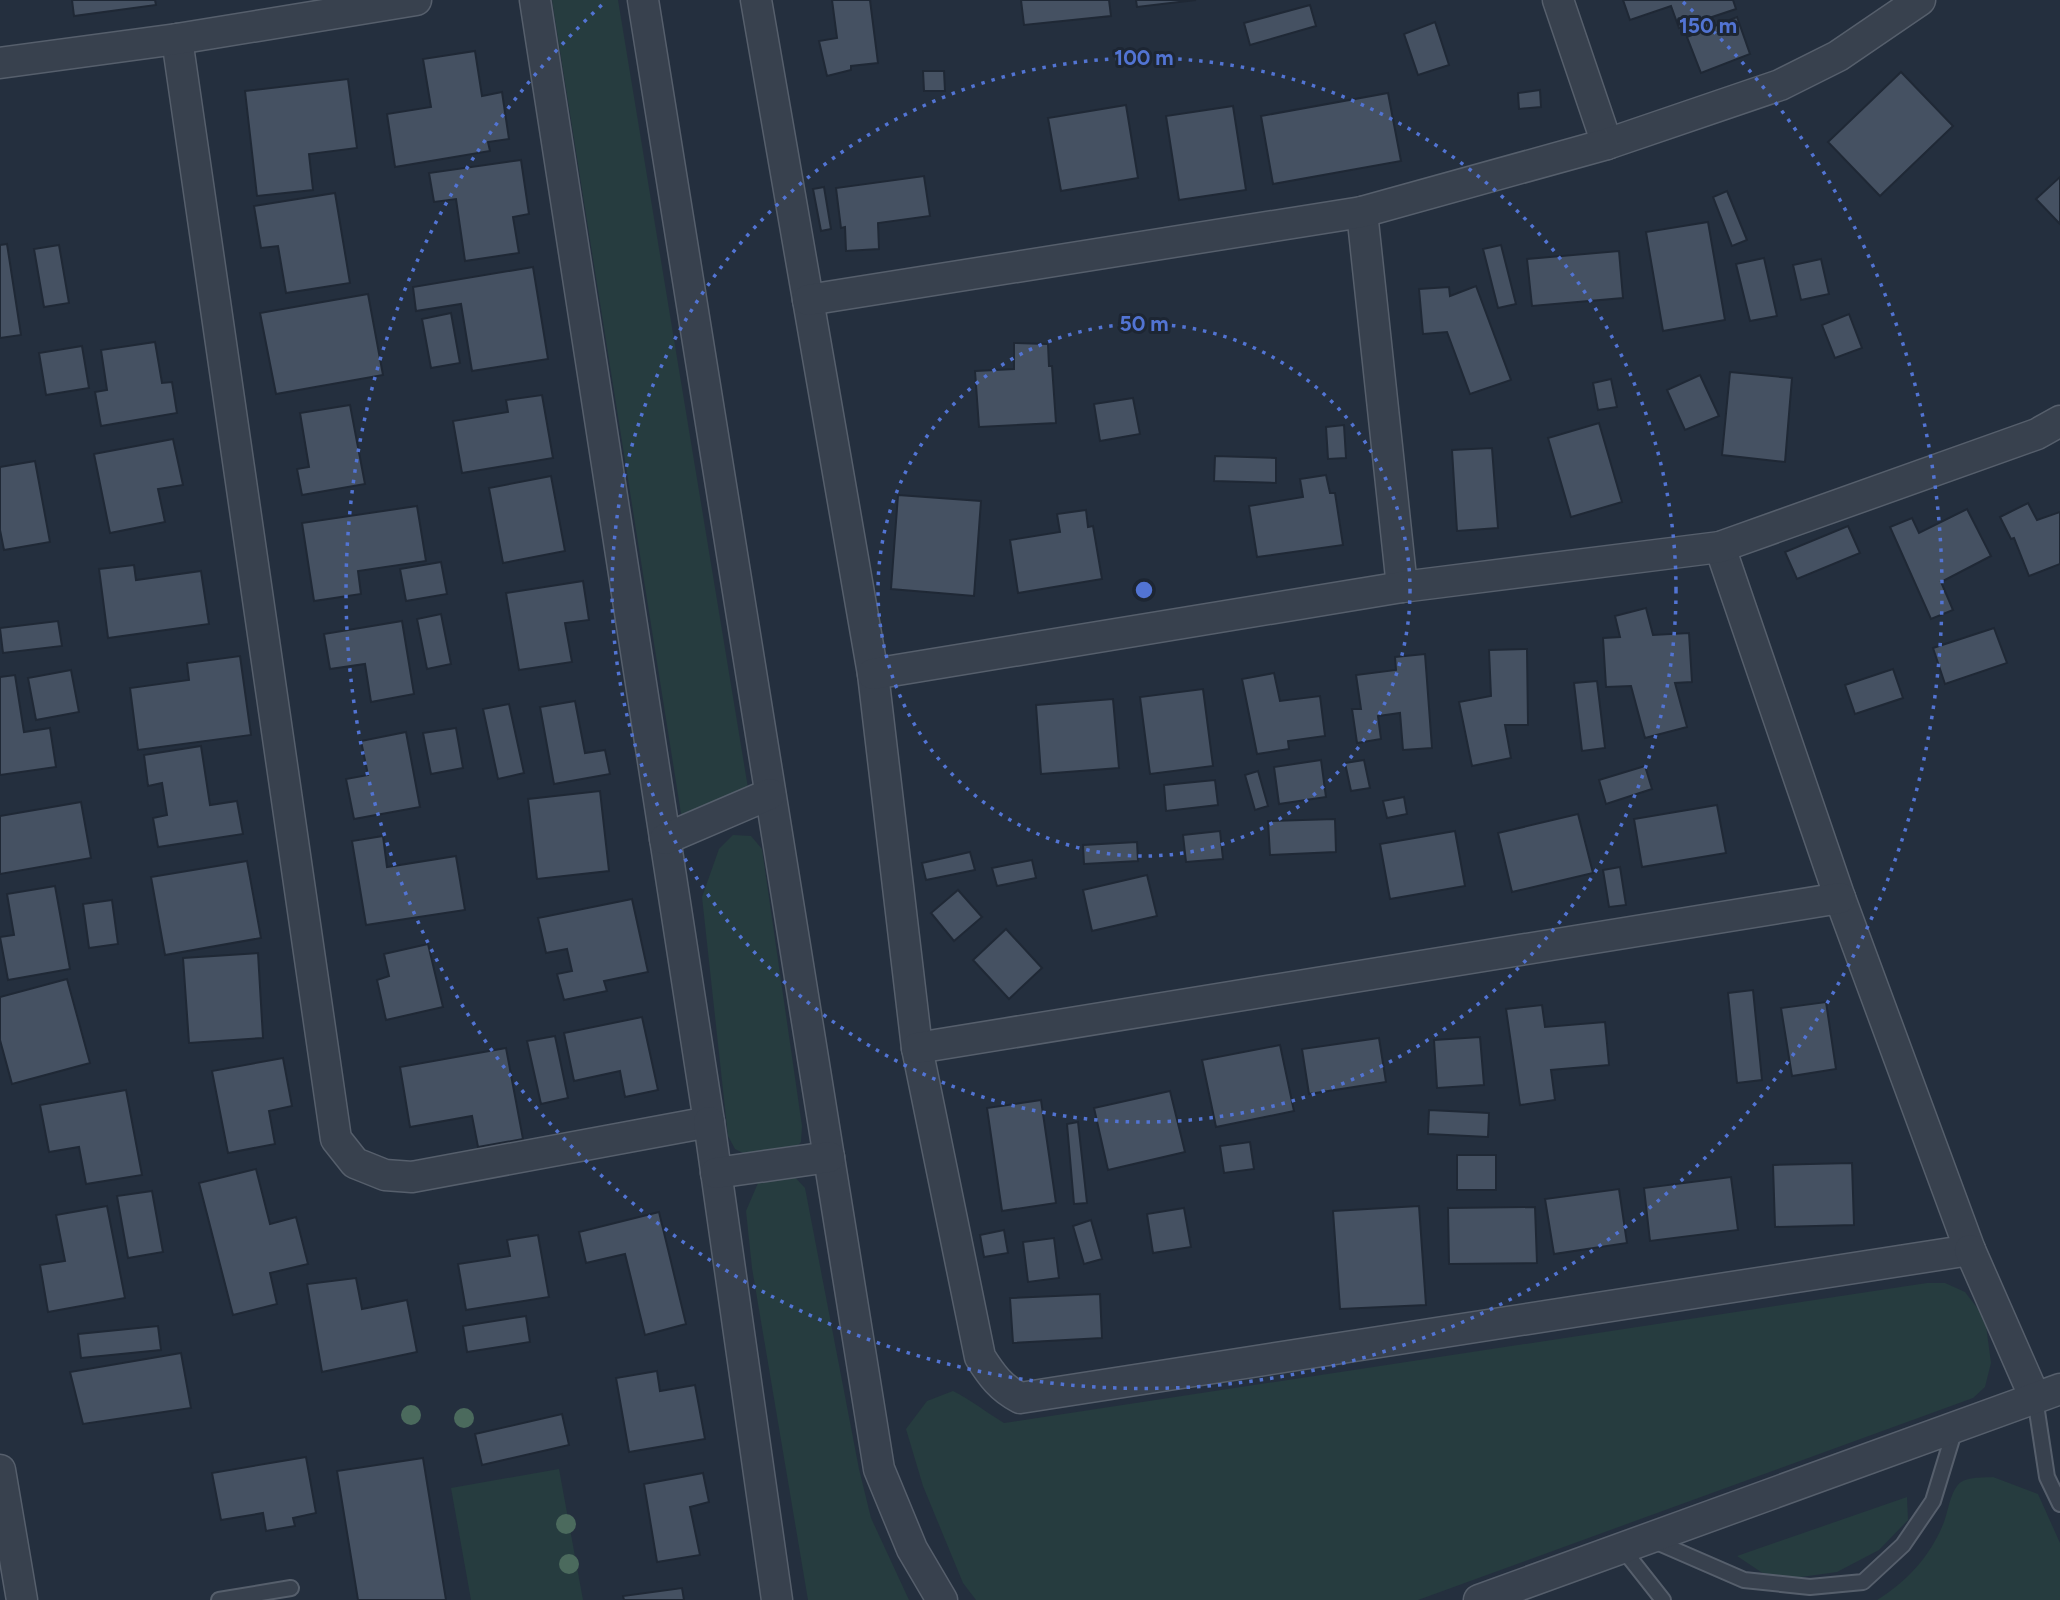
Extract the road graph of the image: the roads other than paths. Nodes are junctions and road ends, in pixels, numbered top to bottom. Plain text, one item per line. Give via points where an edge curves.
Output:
1 (416, 0) edge
2 (535, 0) edge
3 (643, 0) edge
4 (757, 0) edge
5 (1558, 0) edge
6 (1920, 0) edge
7 (177, 38) junction
8 (0, 63) edge
9 (1607, 145) junction
10 (1363, 212) junction
11 (808, 300) junction
12 (2060, 421) edge
13 (1720, 547) junction
14 (1402, 587) junction
15 (873, 674) junction
16 (771, 794) junction
17 (665, 839) junction
18 (1840, 898) junction
19 (917, 1048) junction
20 (709, 1122) junction
21 (829, 1157) junction
22 (716, 1173) junction
23 (1970, 1250) junction
24 (2048, 1394) edge
25 (1955, 1427) junction
26 (0, 1470) edge
27 (2060, 1504) edge
28 (1635, 1543) junction
29 (292, 1588) dead end
30 (22, 1600) edge
31 (219, 1600) edge
32 (778, 1600) edge
33 (942, 1600) edge
34 (1479, 1600) edge
35 (1663, 1600) edge

1 - 7 street
2 - 17 street
3 - 16 street
4 - 11 street
5 - 9 street
6 - 9 street via 1838,56 1780,85
7 - 8 street
7 - 20 street via 336,1139 355,1163 385,1175 412,1177
9 - 10 street
10 - 11 street
10 - 14 street
11 - 15 street
12 - 13 street via 2036,434
13 - 14 street
13 - 18 street
14 - 15 street
15 - 19 street
16 - 17 street
16 - 21 street
17 - 20 street
18 - 19 street
18 - 23 street
19 - 23 street via 980,1357 993,1378 1020,1398
20 - 22 street
21 - 22 street
21 - 33 street via 879,1469 912,1549
22 - 32 street
23 - 24 street
24 - 25 street
24 - 27 lane via 2047,1478
25 - 28 street
25 - 28 lane via 1933,1501 1903,1545 1863,1582 1810,1587 1744,1580
26 - 30 street
28 - 34 street
28 - 35 lane
29 - 31 lane

